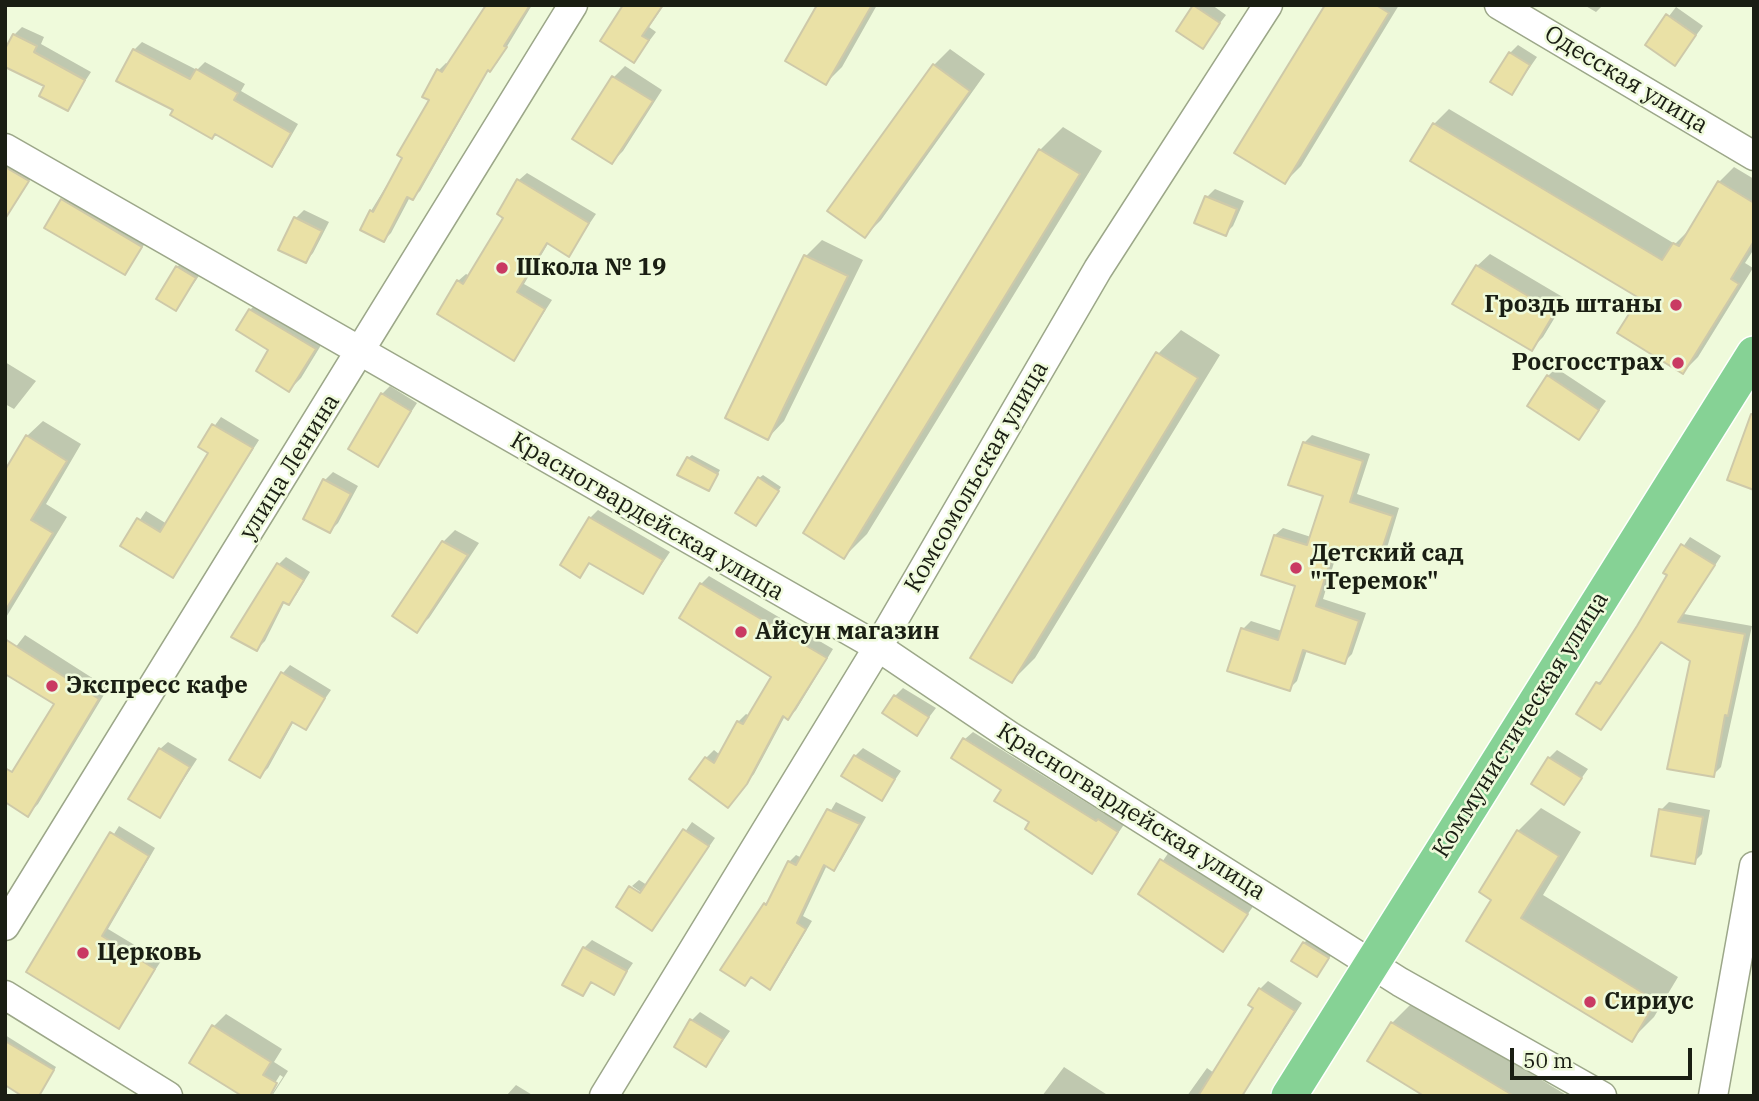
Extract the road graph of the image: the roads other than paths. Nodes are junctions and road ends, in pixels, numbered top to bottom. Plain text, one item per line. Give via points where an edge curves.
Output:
1 (573, 5) edge
2 (1268, 5) edge
3 (1499, 5) edge
4 (5, 148) edge
5 (1754, 156) edge
6 (361, 353) junction
7 (1754, 354) edge
8 (878, 647) junction
9 (1754, 866) edge
10 (5, 926) edge
11 (1371, 964) junction
12 (5, 995) edge
13 (168, 1096) edge
14 (604, 1096) edge
15 (1289, 1096) edge
16 (1602, 1096) edge
17 (1713, 1096) edge

1 - 6 street, улица Ленина
2 - 8 street, Комсомольская улица via 1098,269
3 - 5 street, Одесская улица
4 - 6 street, Красногвардейская улица
6 - 8 street, Красногвардейская улица
6 - 10 street, улица Ленина
7 - 11 main road, Коммунистическая улица
8 - 11 street, Красногвардейская улица
8 - 14 street, Комсомольская улица
9 - 17 street
11 - 15 main road, Коммунистическая улица
11 - 16 street, Красногвардейская улица
12 - 13 street

